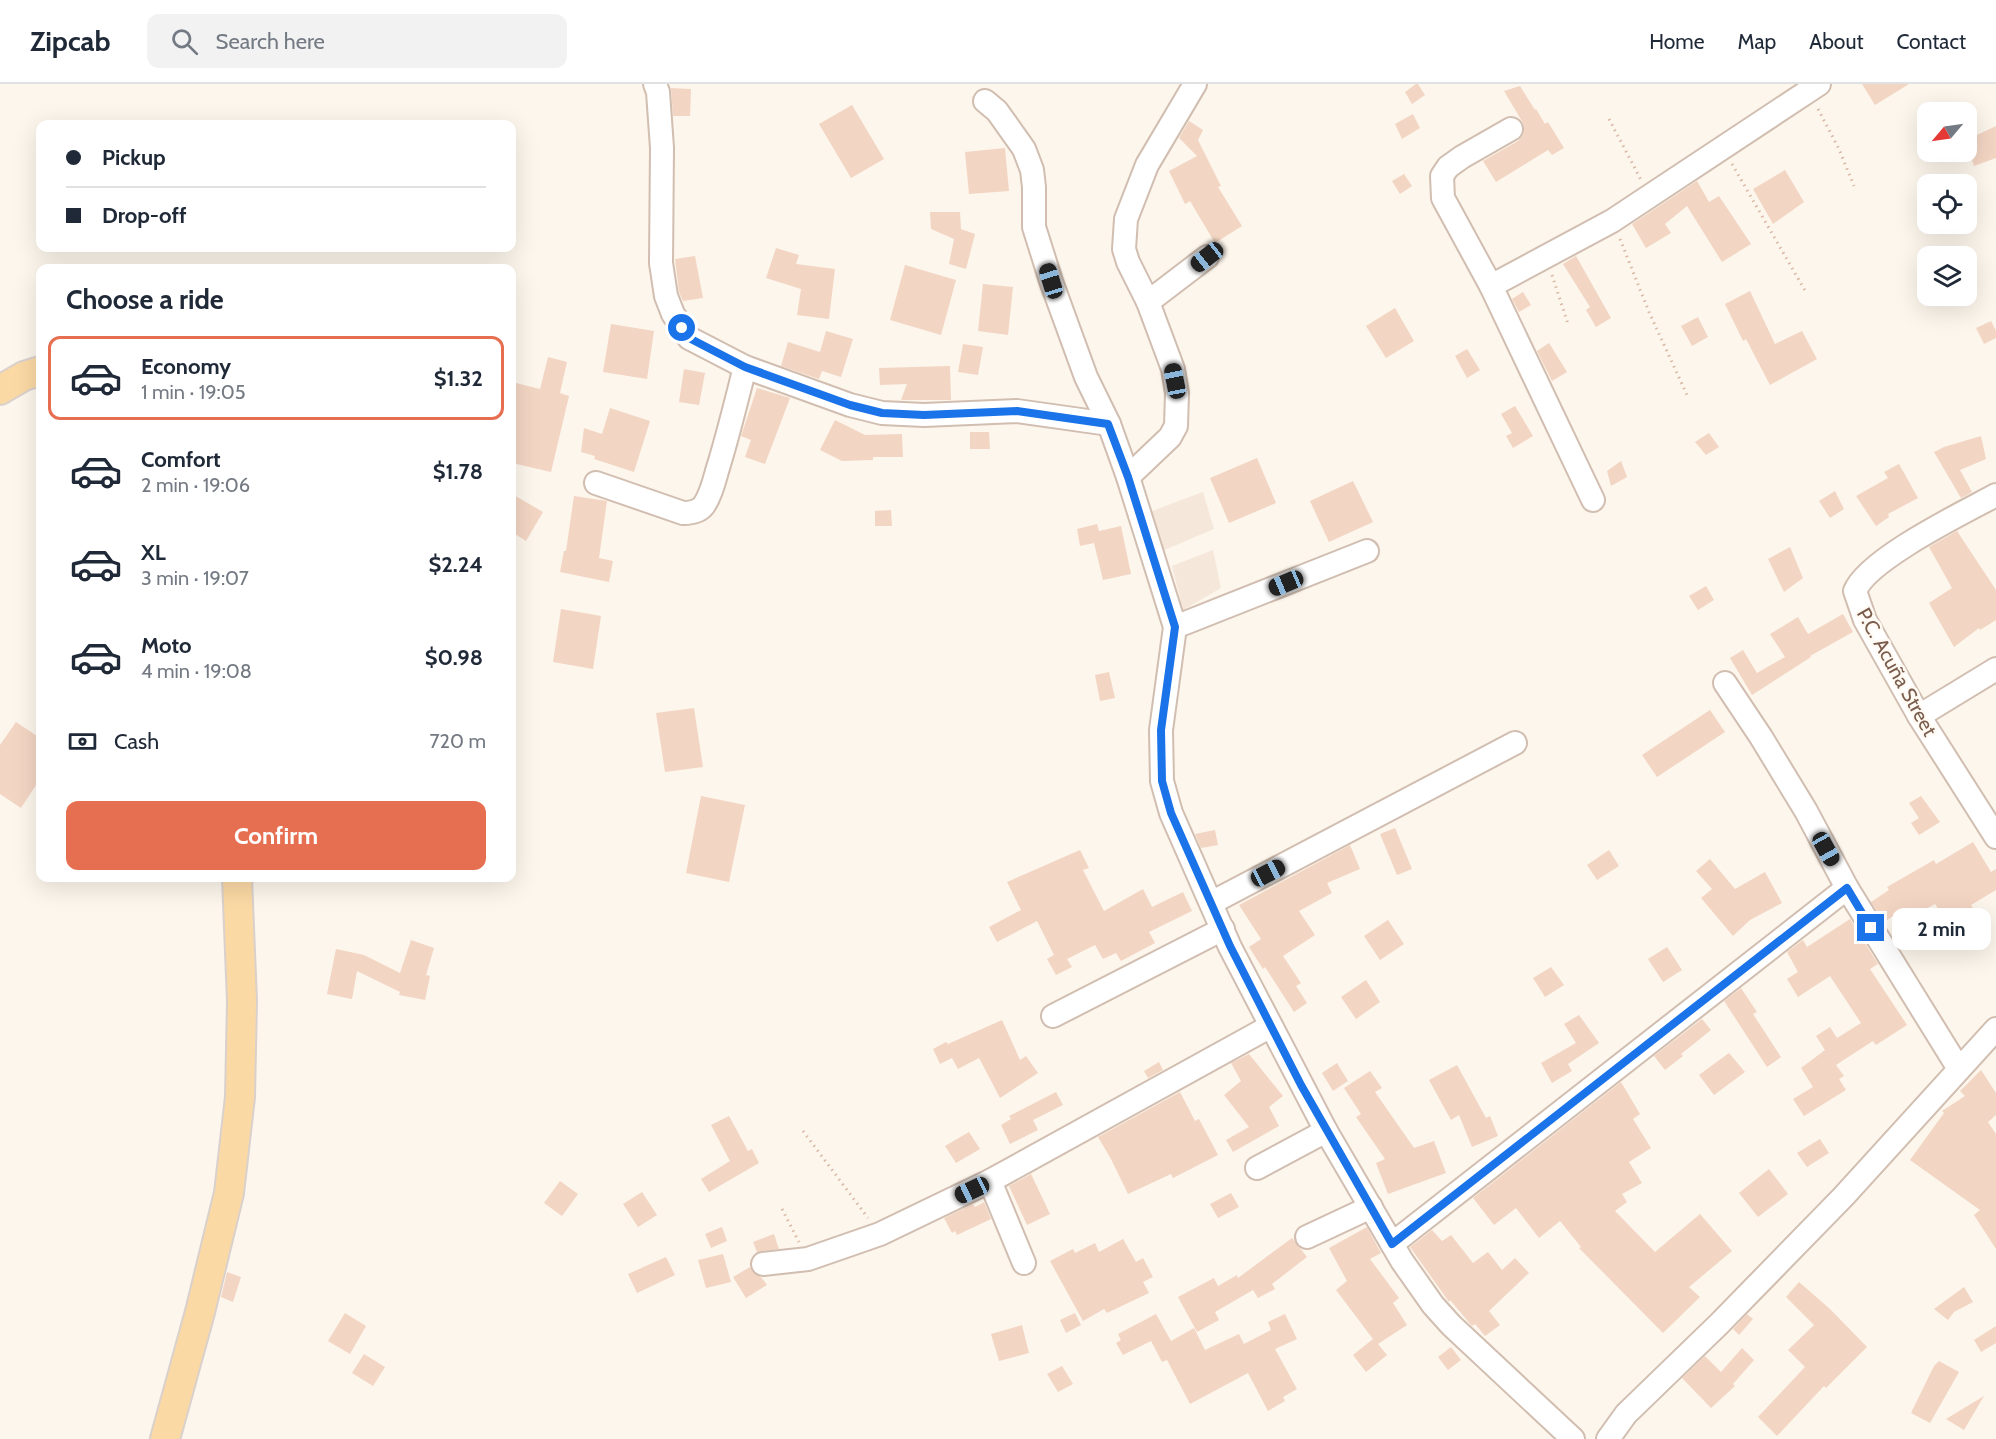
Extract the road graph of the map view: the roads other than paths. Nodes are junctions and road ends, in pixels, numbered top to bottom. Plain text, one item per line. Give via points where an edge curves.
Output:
1 (655, 84) edge
2 (1195, 84) edge
3 (1813, 88) edge
4 (985, 102) dead end
5 (1511, 129) dead end
6 (1207, 257) dead end
7 (1491, 286) junction
8 (1148, 302) junction
9 (745, 367) junction
10 (36, 372) edge
11 (0, 390) edge
12 (1108, 424) junction
13 (1128, 477) junction
14 (596, 483) dead end
15 (1996, 495) edge
16 (1593, 500) dead end
17 (1367, 551) dead end
18 (1175, 627) junction
19 (1996, 669) edge
20 (1725, 683) dead end
21 (1919, 716) junction
22 (1515, 743) dead end
23 (1996, 837) edge
24 (237, 882) edge
25 (1847, 888) junction
26 (1211, 903) junction
27 (1222, 929) junction
28 (1053, 1016) dead end
29 (1271, 1026) junction
30 (1996, 1029) edge
31 (1959, 1069) junction
32 (1326, 1131) junction
33 (1257, 1168) dead end
34 (990, 1181) junction
35 (1371, 1207) junction
36 (1307, 1238) dead end
37 (1392, 1244) junction
38 (1024, 1263) dead end
39 (763, 1264) dead end
40 (165, 1439) edge
41 (1573, 1439) edge
42 (1608, 1439) edge

1 - 9 street via 662,148 661,263 666,296 689,338
2 - 8 street via 1147,165 1126,219 1124,249
3 - 7 street via 1612,221
4 - 12 street via 997,111 1024,149 1032,170 1034,227 1086,377
5 - 7 street via 1462,157 1442,176 1443,198
6 - 8 street
7 - 16 street
8 - 13 street via 1173,369 1178,393 1176,426 1170,437
9 - 12 street via 882,413 1017,411
9 - 14 street via 727,442 713,485 699,510 683,513
10 - 11 main road
12 - 13 street
13 - 18 street
15 - 21 street, P.C. Acuña Street via 1905,545 1859,580 1855,591 1865,620
17 - 18 street
18 - 26 street via 1161,730 1162,781 1171,813
19 - 21 street
20 - 25 street via 1806,811
21 - 23 street, P.C. Acuña Street
22 - 26 street
24 - 40 main road via 242,1001 240,1097 229,1193
25 - 31 street
25 - 37 street
26 - 27 street
27 - 28 street
27 - 29 street
29 - 32 street
29 - 34 street
30 - 31 street
31 - 42 street via 1843,1197 1626,1414
32 - 33 street
32 - 35 street
34 - 38 street
34 - 39 street via 880,1234 808,1259
35 - 36 street
35 - 37 street
37 - 41 street via 1451,1325

